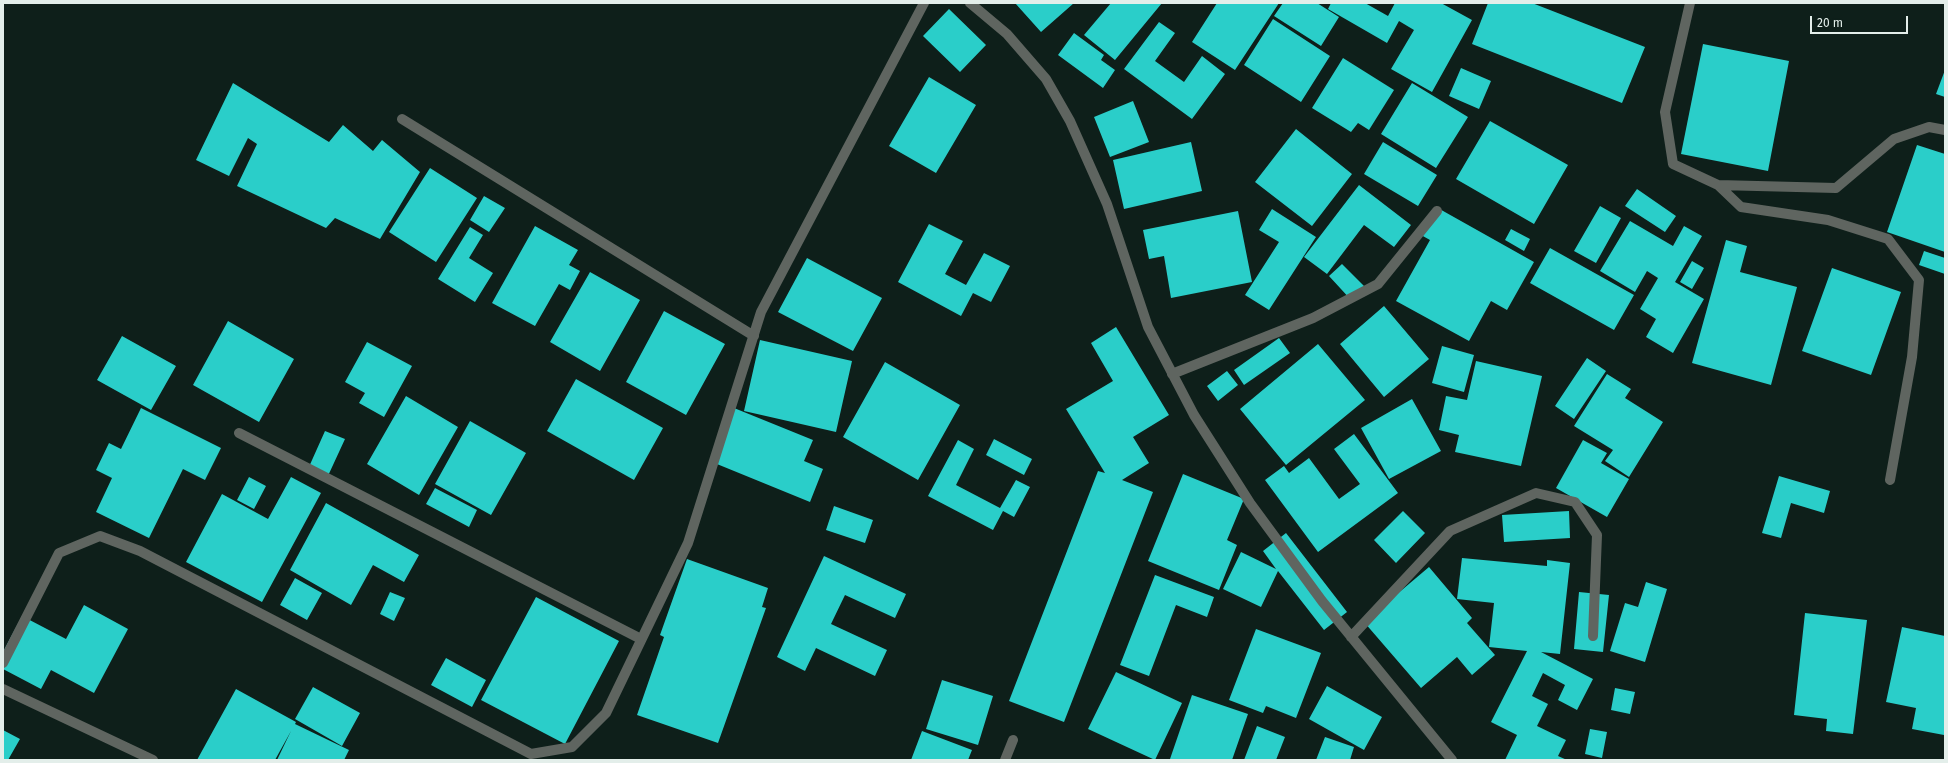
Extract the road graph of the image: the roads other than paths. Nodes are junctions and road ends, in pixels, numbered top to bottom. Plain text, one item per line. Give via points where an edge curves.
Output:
1 (924, 3) edge
2 (970, 3) edge
3 (1690, 3) edge
4 (402, 119) dead end
5 (1945, 130) edge
6 (1718, 185) junction
7 (1437, 211) dead end
8 (754, 336) junction
9 (1172, 374) junction
10 (239, 432) dead end
11 (1890, 480) dead end
12 (1593, 636) dead end
13 (1351, 637) junction
14 (641, 639) junction
15 (3, 663) edge
16 (3, 689) edge
17 (1013, 740) dead end
18 (153, 760) edge
19 (1004, 760) edge
20 (1452, 760) edge

1 - 8 street via 761,312
2 - 9 street via 1007,34 1046,79 1070,121 1107,204 1148,327
3 - 6 street via 1665,112 1673,164
4 - 8 street
5 - 6 street via 1929,127 1894,139 1836,188
6 - 11 street via 1741,207 1828,220 1888,239 1919,280 1912,357
7 - 9 street via 1378,284 1313,318
8 - 14 street via 688,543
9 - 13 street via 1194,415 1250,503
10 - 14 street
12 - 13 street via 1597,535 1575,502 1536,493 1450,531
13 - 20 street
14 - 15 street via 606,713 572,746 531,754 140,551 100,536 59,554
16 - 18 street
17 - 19 street

